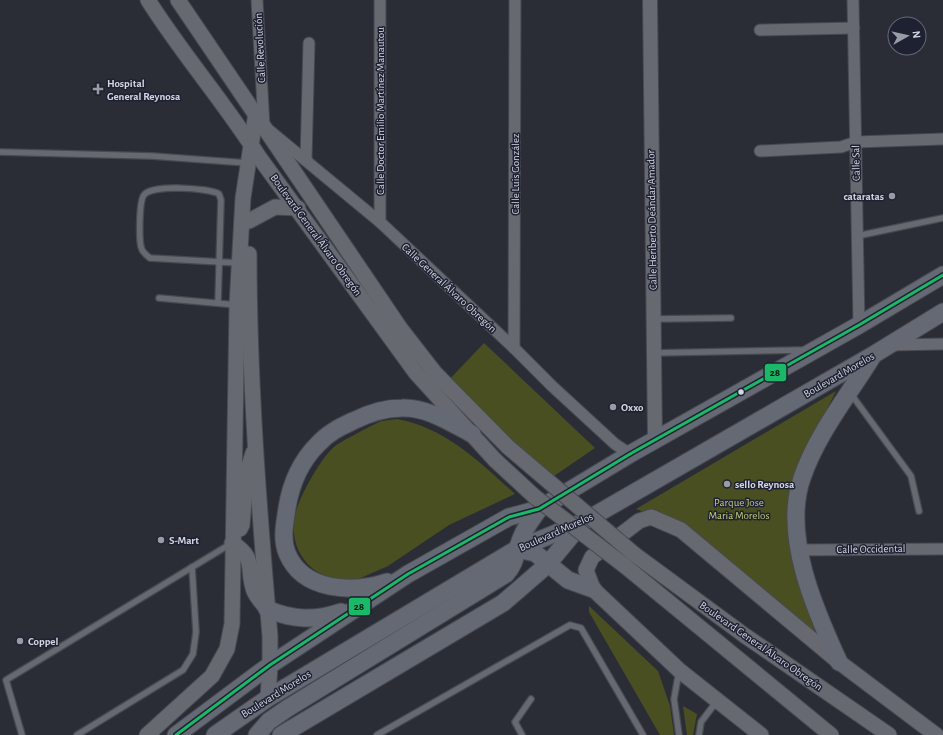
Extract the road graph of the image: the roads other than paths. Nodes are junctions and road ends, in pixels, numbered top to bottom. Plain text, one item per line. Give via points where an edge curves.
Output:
1 (148, 0) edge
2 (178, 0) edge
3 (258, 0) edge
4 (380, 0) edge
5 (515, 0) edge
6 (650, 0) edge
7 (853, 0) edge
8 (854, 28) junction
9 (760, 30) dead end
10 (309, 43) dead end
11 (262, 95) junction
12 (256, 113) junction
13 (264, 126) junction
14 (943, 139) edge
15 (856, 142) junction
16 (251, 144) junction
17 (760, 151) dead end
18 (0, 152) edge
19 (253, 160) junction
20 (306, 160) junction
21 (298, 208) junction
22 (943, 218) edge
23 (249, 221) junction
24 (380, 222) junction
25 (857, 236) junction
26 (220, 263) junction
27 (244, 263) junction
28 (943, 275) edge
29 (159, 298) dead end
30 (218, 303) junction
31 (243, 305) junction
32 (943, 312) edge
33 (731, 318) dead end
34 (653, 319) junction
35 (859, 325) junction
36 (943, 344) edge
37 (890, 345) junction
38 (514, 348) junction
39 (813, 349) junction
40 (653, 353) junction
41 (873, 355) junction
42 (850, 392) junction
43 (472, 434) junction
44 (655, 440) junction
45 (256, 445) junction
46 (630, 454) junction
47 (539, 509) junction
48 (919, 511) dead end
49 (583, 522) junction
50 (232, 542) junction
51 (517, 549) junction
52 (943, 549) edge
53 (799, 550) junction
54 (547, 565) junction
55 (192, 567) junction
56 (408, 574) junction
57 (593, 589) junction
58 (360, 606) junction
59 (267, 609) junction
60 (839, 662) junction
61 (270, 665) junction
62 (680, 671) junction
63 (6, 680) junction
64 (0, 684) edge
65 (268, 698) junction
66 (531, 699) dead end
67 (717, 701) junction
68 (191, 722) junction
69 (269, 728) edge
70 (219, 734) edge
71 (22, 735) edge
72 (77, 735) edge
73 (147, 735) edge
74 (176, 735) edge
75 (257, 735) edge
76 (281, 735) edge
77 (377, 735) edge
78 (522, 735) edge
79 (643, 735) edge
80 (679, 735) edge
81 (699, 735) edge
82 (761, 735) edge
83 (831, 735) edge
84 (890, 735) edge
85 (936, 735) edge

1 - 16 main road
2 - 12 main road, Boulevard General Álvaro Obregón
3 - 11 street, Calle Revolución
4 - 24 street, Calle Doctor Emilio Martínez Manautou
5 - 38 street, Calle Luis González
6 - 34 street, Calle Heriberto Deándar Amador
7 - 8 street, Calle Sal
8 - 9 street
8 - 15 street, Calle Sal
10 - 20 street
11 - 12 street, Calle Revolución
11 - 13 street, Calle Revolución
12 - 13 main road, Boulevard General Álvaro Obregón
12 - 16 main road
13 - 19 main road
13 - 20 street, Calle General Álvaro Obregón
13 - 84 main road, Boulevard General Álvaro Obregón, bridge via 400,328 435,373 508,447 634,554 744,635
14 - 15 street
15 - 17 street via 841,147
15 - 25 street, Calle Sal
16 - 19 main road
18 - 19 lane
19 - 21 main road, Boulevard General Álvaro Obregón
19 - 23 main road
19 - 27 main road via 243,198
20 - 24 street, Calle General Álvaro Obregón
21 - 23 main road via 275,207
21 - 43 main road, Boulevard General Álvaro Obregón via 416,373
22 - 25 lane
23 - 27 main road
24 - 38 street, Calle General Álvaro Obregón
25 - 35 street, Calle Sal
26 - 26 lane via 150,258 144,253 141,246 140,205 144,195 150,190 179,188 213,190 219,194
26 - 27 lane
26 - 30 lane
27 - 31 main road
28 - 35 main road
29 - 30 lane
30 - 31 lane
31 - 45 main road
31 - 50 main road
32 - 37 main road, Boulevard Morelos
33 - 34 lane
34 - 40 street, Calle Heriberto Deándar Amador
35 - 39 main road
36 - 37 street
37 - 41 main road, Boulevard Morelos
38 - 46 street, Calle General Álvaro Obregón via 615,444
39 - 40 lane
39 - 44 main road
40 - 44 street, Calle Heriberto Deándar Amador
41 - 42 main road
41 - 49 main road, Boulevard Morelos
42 - 48 lane via 911,476
42 - 53 main road via 814,449 801,479 796,508
43 - 56 main road via 429,412 403,408 382,410 364,415 336,429 318,443 292,482 285,519 285,543 293,564 303,574 335,588 354,589 367,588
43 - 83 main road, Boulevard General Álvaro Obregón, bridge via 495,460 535,497 625,566
44 - 46 main road
45 - 50 main road via 248,469 242,525
45 - 59 main road
46 - 47 main road
47 - 51 main road
47 - 56 main road via 509,517
49 - 51 main road, Boulevard Morelos
49 - 54 main road
50 - 55 lane
50 - 59 main road via 246,555 254,591
50 - 73 main road via 232,624 227,649 212,676
51 - 54 main road via 535,553
51 - 65 main road, Boulevard Morelos
51 - 69 main road via 514,566 506,574
52 - 53 street, Calle Occidental
53 - 60 main road via 813,599
54 - 57 main road via 568,580
54 - 76 main road via 503,603
55 - 63 lane
55 - 72 lane via 196,632 193,654 183,670
56 - 58 main road
57 - 60 main road via 586,570 592,557 633,525 651,517 680,530
57 - 62 main road
58 - 59 main road via 312,619 282,615
58 - 61 main road
59 - 61 main road
60 - 85 main road
61 - 65 main road
61 - 68 main road
62 - 67 main road
62 - 80 lane via 674,699
63 - 64 lane
63 - 71 lane
65 - 69 main road
65 - 70 main road, Boulevard Morelos
66 - 78 lane via 515,722
67 - 81 lane via 701,722
67 - 82 main road
68 - 70 main road
68 - 74 main road
69 - 75 main road
77 - 79 lane via 570,625 581,628

